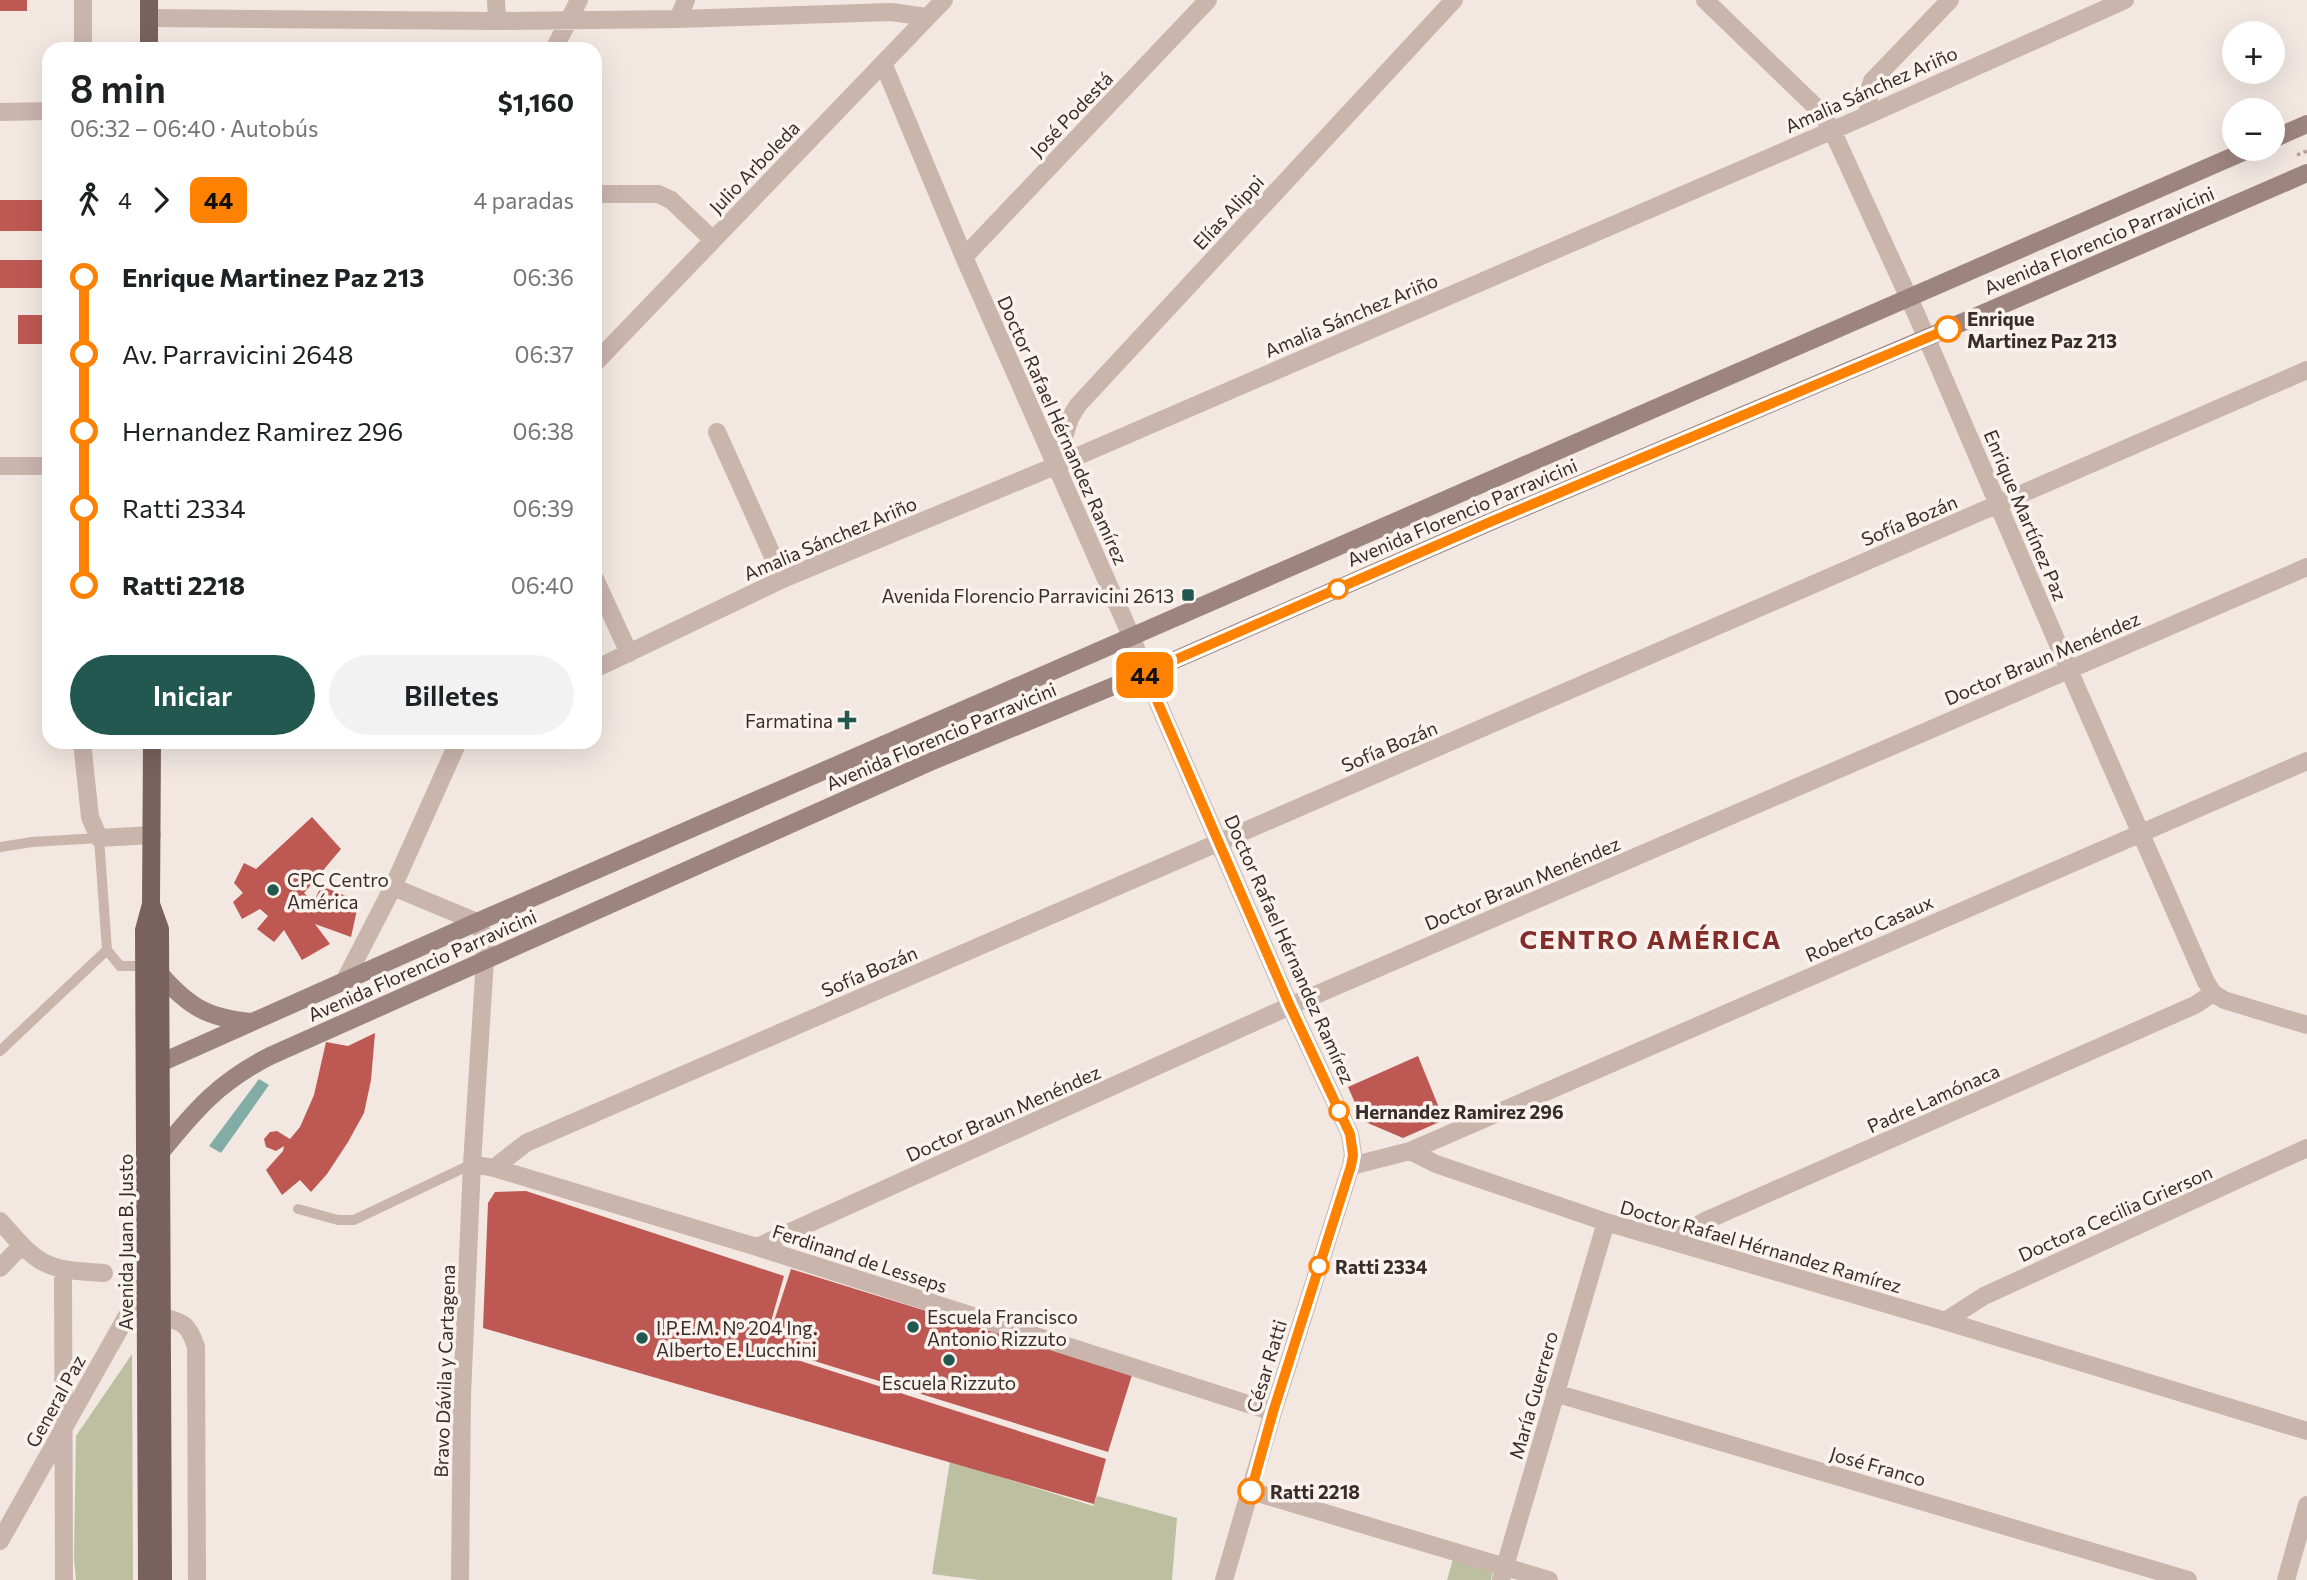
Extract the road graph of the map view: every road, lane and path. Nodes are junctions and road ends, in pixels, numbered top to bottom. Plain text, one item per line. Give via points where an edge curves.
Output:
1 (83, 0) edge
2 (496, 0) edge
3 (579, 0) edge
4 (686, 0) edge
5 (944, 0) edge
6 (1208, 0) edge
7 (1454, 0) edge
8 (1950, 0) edge
9 (2125, 0) edge
10 (1707, 1) edge
11 (149, 9) edge
12 (927, 17) junction
13 (678, 19) junction
14 (497, 21) junction
15 (569, 21) junction
16 (83, 42) edge
17 (149, 42) edge
18 (558, 42) edge
19 (883, 64) junction
20 (42, 111) edge
21 (0, 112) edge
22 (1868, 115) junction
23 (2307, 124) edge
24 (1832, 130) junction
25 (2285, 133) edge
26 (2222, 161) edge
27 (2307, 173) edge
28 (602, 194) edge
29 (713, 240) junction
30 (964, 257) junction
31 (1908, 296) junction
32 (1926, 338) junction
33 (602, 356) edge
34 (2307, 370) edge
35 (717, 432) dead end
36 (0, 466) edge
37 (42, 466) edge
38 (1055, 467) junction
39 (1999, 504) junction
40 (2307, 567) edge
41 (783, 579) junction
42 (602, 594) edge
43 (1132, 638) junction
44 (629, 653) junction
45 (602, 666) edge
46 (2069, 670) junction
47 (1145, 673) junction
48 (83, 749) edge
49 (152, 749) edge
50 (455, 749) edge
51 (2307, 761) edge
52 (2141, 833) junction
53 (152, 835) junction
54 (99, 838) junction
55 (1220, 842) junction
56 (0, 847) edge
57 (393, 887) junction
58 (477, 922) junction
59 (107, 950) junction
60 (485, 960) junction
61 (153, 970) junction
62 (345, 980) junction
63 (2213, 993) junction
64 (1290, 1006) junction
65 (254, 1022) junction
66 (2307, 1025) edge
67 (0, 1051) edge
68 (153, 1066) junction
69 (2307, 1149) edge
70 (1410, 1151) junction
71 (161, 1153) junction
72 (472, 1164) junction
73 (1351, 1166) junction
74 (494, 1168) junction
75 (298, 1209) dead end
76 (0, 1220) edge
77 (1606, 1222) junction
78 (1670, 1241) junction
79 (21, 1246) junction
80 (757, 1247) junction
81 (0, 1268) edge
82 (63, 1271) junction
83 (104, 1273) dead end
84 (146, 1282) junction
85 (162, 1317) junction
86 (1945, 1321) junction
87 (1555, 1393) junction
88 (1273, 1412) junction
89 (2307, 1431) edge
90 (63, 1432) junction
91 (1251, 1491) junction
92 (2307, 1505) edge
93 (0, 1541) edge
94 (1503, 1574) edge
95 (64, 1580) edge
96 (147, 1580) edge
97 (163, 1580) edge
98 (197, 1580) edge
99 (460, 1580) edge
100 (1224, 1580) edge
101 (1549, 1580) edge
102 (2188, 1580) edge
103 (2286, 1580) edge

1 - 16 street
2 - 14 street
3 - 15 street
4 - 13 street
5 - 12 street, Julio Arboleda
6 - 30 street, José Podestá
7 - 38 street, Elías Alippi via 1078,405
8 - 22 street via 1872,81
9 - 22 street, Amalia Sánchez Ariño
10 - 24 street, Enrique Martínez Paz via 1820,111
11 - 14 street
11 - 17 main road
12 - 13 street via 891,12
12 - 19 street, Julio Arboleda
13 - 15 street
14 - 15 street
15 - 18 street
19 - 29 street, Julio Arboleda
19 - 30 street, Doctor Rafael Hérnandez Ramírez
20 - 21 street
22 - 24 street, Amalia Sánchez Ariño
23 - 25 main road
24 - 31 street, Enrique Martínez Paz
24 - 38 street, Amalia Sánchez Ariño
26 - 31 main road, Avenida Florencio Parravicini
27 - 32 main road, Avenida Florencio Parravicini
28 - 29 street via 658,194 671,200
29 - 33 street, Julio Arboleda
30 - 38 street, Doctor Rafael Hérnandez Ramírez
31 - 32 street, Enrique Martínez Paz
31 - 43 main road, Avenida Florencio Parravicini
32 - 39 street, Enrique Martínez Paz
32 - 47 main road, Avenida Florencio Parravicini
34 - 39 street, Sofía Bozán
35 - 41 street
36 - 37 street
38 - 41 street, Amalia Sánchez Ariño
38 - 43 street, Doctor Rafael Hérnandez Ramírez
39 - 46 street, Enrique Martínez Paz
39 - 55 street, Sofía Bozán
40 - 46 street, Doctor Braun Menéndez
41 - 44 street, Amalia Sánchez Ariño
42 - 44 street
43 - 47 street, Doctor Rafael Hérnandez Ramírez
43 - 58 main road, Avenida Florencio Parravicini
44 - 45 street, Amalia Sánchez Ariño
46 - 52 street, Enrique Martínez Paz
46 - 64 street, Doctor Braun Menéndez
47 - 55 street, Doctor Rafael Hérnandez Ramírez
47 - 60 main road, Avenida Florencio Parravicini via 930,762
48 - 54 street via 90,817
49 - 53 main road, Avenida Juan B. Justo
50 - 57 street
51 - 52 street, Roberto Casaux
52 - 63 street, Enrique Martínez Paz
52 - 70 street, Roberto Casaux
53 - 54 street
53 - 61 main road, Avenida Juan B. Justo via 151,904 144,930
54 - 56 lane
54 - 59 lane
55 - 64 street, Doctor Rafael Hérnandez Ramírez
55 - 74 street, Sofía Bozán via 526,1143
57 - 58 street
57 - 62 street
58 - 60 street, Bravo Dávila y Cartagena via 485,939
58 - 62 main road, Avenida Florencio Parravicini
59 - 61 lane via 120,966
59 - 67 lane
60 - 71 main road, Avenida Florencio Parravicini via 250,1066 212,1093
60 - 72 street, Bravo Dávila y Cartagena
61 - 65 main road via 206,1013
61 - 68 main road, Avenida Juan B. Justo
62 - 65 main road, Avenida Florencio Parravicini
63 - 66 street
63 - 78 street, Padre Lamónaca
64 - 73 street, Doctor Rafael Hérnandez Ramírez via 1350,1134
64 - 80 street, Doctor Braun Menéndez
65 - 68 main road, Avenida Florencio Parravicini
68 - 71 main road, Avenida Juan B. Justo
68 - 84 main road, Avenida Juan B. Justo
69 - 86 street, Doctora Cecilia Grierson via 1984,1296
70 - 73 street
70 - 77 street, Doctor Rafael Hérnandez Ramírez
71 - 85 main road, Avenida Juan B. Justo
72 - 74 street, Ferdinand de Lesseps
72 - 75 lane via 354,1220
72 - 99 street, Bravo Dávila y Cartagena
73 - 88 street, César Ratti
74 - 80 street, Ferdinand de Lesseps
76 - 79 street
77 - 78 street, Doctor Rafael Hérnandez Ramírez
77 - 87 street, María Guerrero
78 - 86 street, Doctor Rafael Hérnandez Ramírez
79 - 81 street
79 - 82 street via 40,1262
80 - 88 street, Ferdinand de Lesseps
82 - 83 street
82 - 90 street
84 - 90 street, General Paz
84 - 96 main road, Avenida Juan B. Justo
85 - 97 main road, Avenida Juan B. Justo
85 - 98 street, Avenida Juan B. Justo via 180,1321 191,1332 196,1347
86 - 89 street, Doctor Rafael Hérnandez Ramírez
87 - 94 street, María Guerrero
87 - 102 street, José Franco
88 - 91 street, César Ratti
90 - 93 street, General Paz
90 - 95 street
91 - 94 street
91 - 100 street, César Ratti
92 - 103 street
94 - 101 street

